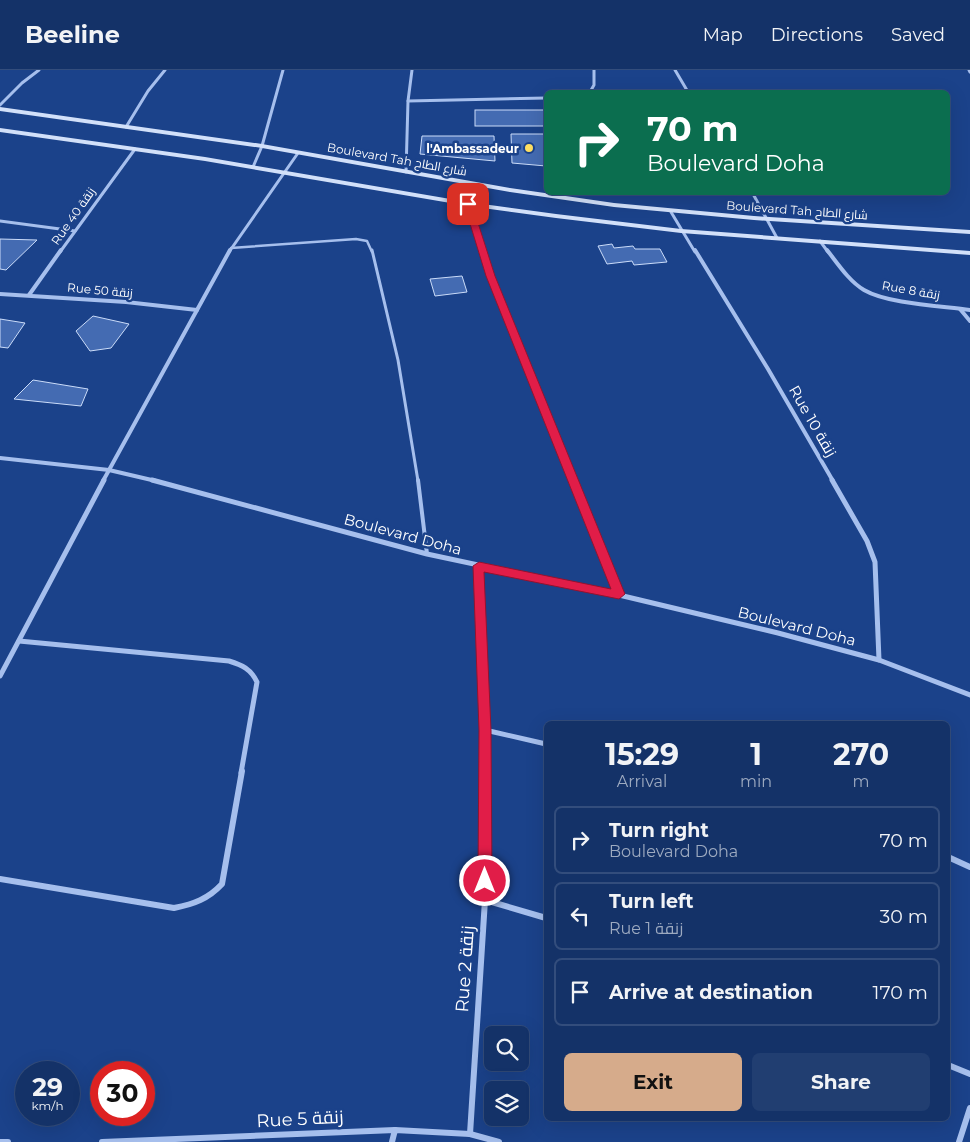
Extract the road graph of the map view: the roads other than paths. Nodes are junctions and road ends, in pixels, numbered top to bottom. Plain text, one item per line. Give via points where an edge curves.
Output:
1 (40, 70) edge
2 (165, 70) edge
3 (283, 70) edge
4 (412, 70) edge
5 (594, 70) edge
6 (675, 70) edge
7 (591, 90) edge
8 (687, 90) edge
9 (544, 98) edge
10 (408, 101) junction
11 (0, 107) edge
12 (126, 126) junction
13 (0, 130) edge
14 (262, 146) junction
15 (135, 149) junction
16 (298, 153) junction
17 (253, 167) junction
18 (284, 172) junction
19 (406, 172) junction
20 (754, 195) edge
21 (468, 204) junction
22 (671, 212) junction
23 (766, 219) junction
24 (0, 221) edge
25 (75, 231) junction
26 (681, 231) junction
27 (970, 232) edge
28 (777, 238) junction
29 (820, 241) junction
30 (231, 248) junction
31 (970, 252) edge
32 (0, 294) edge
33 (29, 295) junction
34 (960, 309) junction
35 (197, 310) junction
36 (970, 310) edge
37 (970, 321) edge
38 (0, 458) edge
39 (109, 470) junction
40 (427, 554) junction
41 (479, 566) junction
42 (619, 594) junction
43 (19, 641) junction
44 (879, 660) junction
45 (0, 676) edge
46 (970, 695) edge
47 (485, 730) junction
48 (544, 744) edge
49 (950, 858) edge
50 (970, 867) edge
51 (0, 879) edge
52 (484, 900) junction
53 (544, 917) edge
54 (950, 1065) edge
55 (970, 1074) edge
56 (970, 1108) edge
57 (395, 1130) junction
58 (470, 1134) junction
59 (0, 1142) edge
60 (8, 1142) edge
61 (102, 1142) edge
62 (392, 1142) edge
63 (499, 1142) edge
64 (958, 1142) edge

1 - 11 street via 22,83
2 - 12 street
3 - 14 street
4 - 10 street
5 - 7 street
6 - 8 street
9 - 10 street
10 - 19 street
11 - 12 street, Boulevard Tah شارع الطاح
12 - 14 street, Boulevard Tah شارع الطاح
13 - 15 street, Boulevard Tah شارع الطاح
14 - 16 street, Boulevard Tah شارع الطاح
14 - 17 street
15 - 17 street, Boulevard Tah شارع الطاح
15 - 25 street, Rue 40 زنقة
16 - 18 street
16 - 19 street, Boulevard Tah شارع الطاح
17 - 18 street, Boulevard Tah شارع الطاح
18 - 21 street, Boulevard Tah شارع الطاح
18 - 30 street
19 - 22 street, Boulevard Tah شارع الطاح via 560,198
20 - 23 street
21 - 26 street, Boulevard Tah شارع الطاح
21 - 42 street via 490,276
22 - 23 street, Boulevard Tah شارع الطاح
22 - 26 street, Rue 10 زنقة
23 - 27 street, Boulevard Tah شارع الطاح
23 - 28 street
24 - 25 street
25 - 33 street, Rue 40 زنقة
26 - 28 street, Boulevard Tah شارع الطاح
26 - 44 street, Rue 10 زنقة via 768,370 867,541 875,562
28 - 29 street, Boulevard Tah شارع الطاح
29 - 31 street, Boulevard Tah شارع الطاح
29 - 34 street, Rue 8 زنقة via 855,283 866,291
30 - 35 street
30 - 40 lane via 356,239 367,241 371,246 396,350 422,498
32 - 33 street, Rue 50 زنقة
33 - 35 street, Rue 50 زنقة
34 - 36 street, Rue 8 زنقة
34 - 37 street, Rue 8 زنقة
35 - 39 street
38 - 39 street, Boulevard Doha
39 - 40 street, Boulevard Doha
39 - 43 street
40 - 41 street, Boulevard Doha
41 - 42 street, Boulevard Doha
41 - 47 street, Rue 2 زنقة
42 - 44 street, Boulevard Doha
43 - 45 street
43 - 51 street via 229,661 254,673 256,682 222,884 214,894 199,904 174,908
44 - 46 street, Boulevard Doha
47 - 48 street
47 - 52 street, Rue 2 زنقة
49 - 50 street
52 - 53 street
52 - 58 street, Rue 2 زنقة
54 - 55 street
56 - 64 street
57 - 58 street, Rue 5 زنقة
57 - 61 street, Rue 5 زنقة
57 - 62 street
58 - 63 street, Rue 5 زنقة
59 - 60 street

